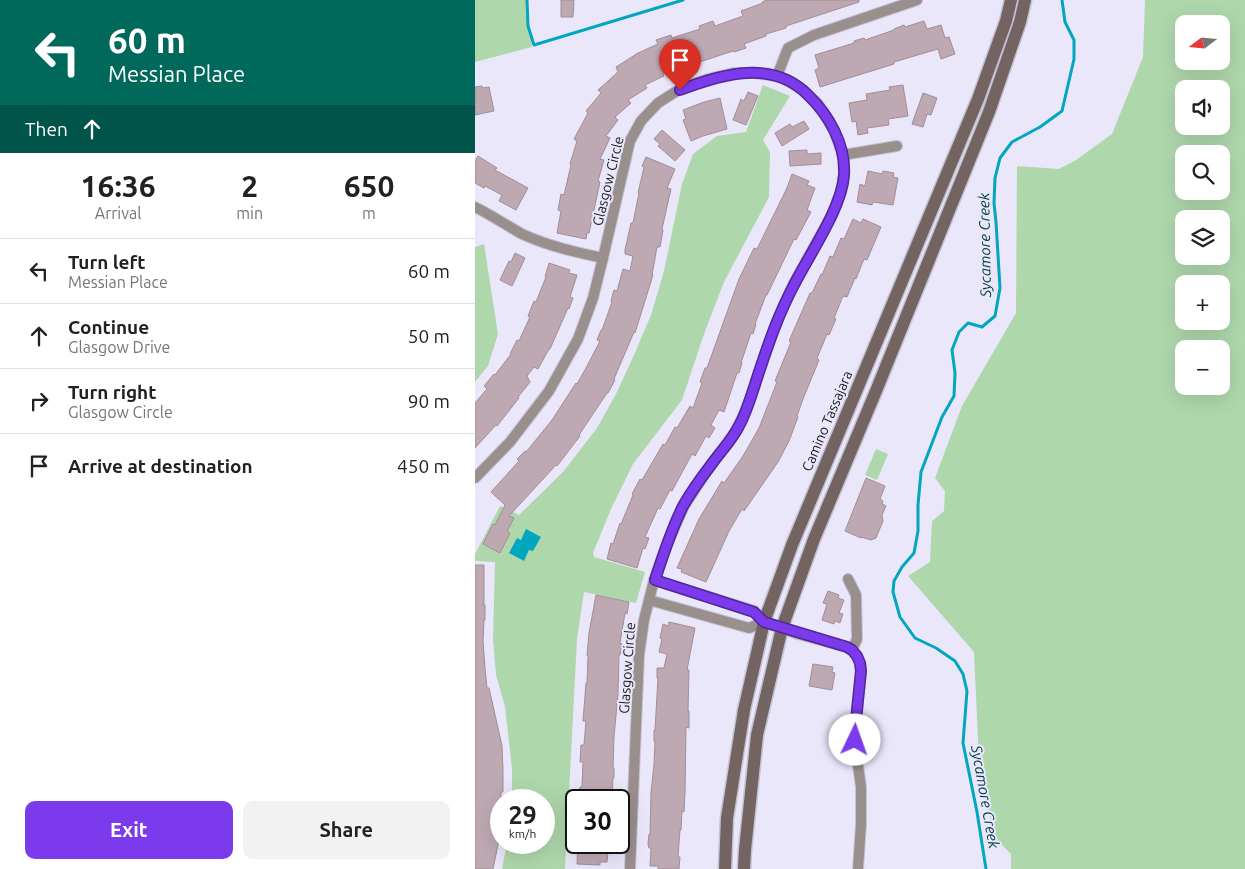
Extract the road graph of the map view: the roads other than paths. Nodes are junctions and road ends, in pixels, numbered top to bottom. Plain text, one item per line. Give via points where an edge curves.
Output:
1 (917, 0) edge
2 (1011, 0) edge
3 (1025, 0) edge
4 (777, 76) junction
5 (897, 146) dead end
6 (843, 155) junction
7 (475, 207) edge
8 (603, 258) junction
9 (475, 478) edge
10 (848, 579) dead end
11 (655, 580) junction
12 (649, 600) junction
13 (764, 622) junction
14 (782, 628) junction
15 (852, 650) junction
16 (630, 869) edge
17 (725, 869) edge
18 (744, 869) edge
19 (858, 869) edge

1 - 4 street via 814,35 788,48
2 - 13 main road, Camino Tassajara via 978,99 792,545
3 - 14 main road via 989,112 814,539
4 - 6 street, Glasgow Circle via 803,90 818,104 833,128
4 - 8 street, Glasgow Circle via 733,73 708,79 659,103 641,121 630,141
5 - 6 street
6 - 11 street, Glasgow Circle via 844,176 833,213 793,285 745,413 730,441 684,506
7 - 8 street via 542,242
8 - 9 street, Glasgow Circle via 578,338 549,391 509,442
10 - 15 street via 856,595 857,639
11 - 12 street, Glasgow Circle
11 - 13 street via 754,612
12 - 13 street via 749,628
12 - 16 street, Glasgow Circle via 639,655
13 - 14 street
13 - 17 main road, Camino Tassajara via 743,710 727,818
14 - 15 street
14 - 18 main road via 757,735
15 - 19 street via 861,671 855,730 861,787

